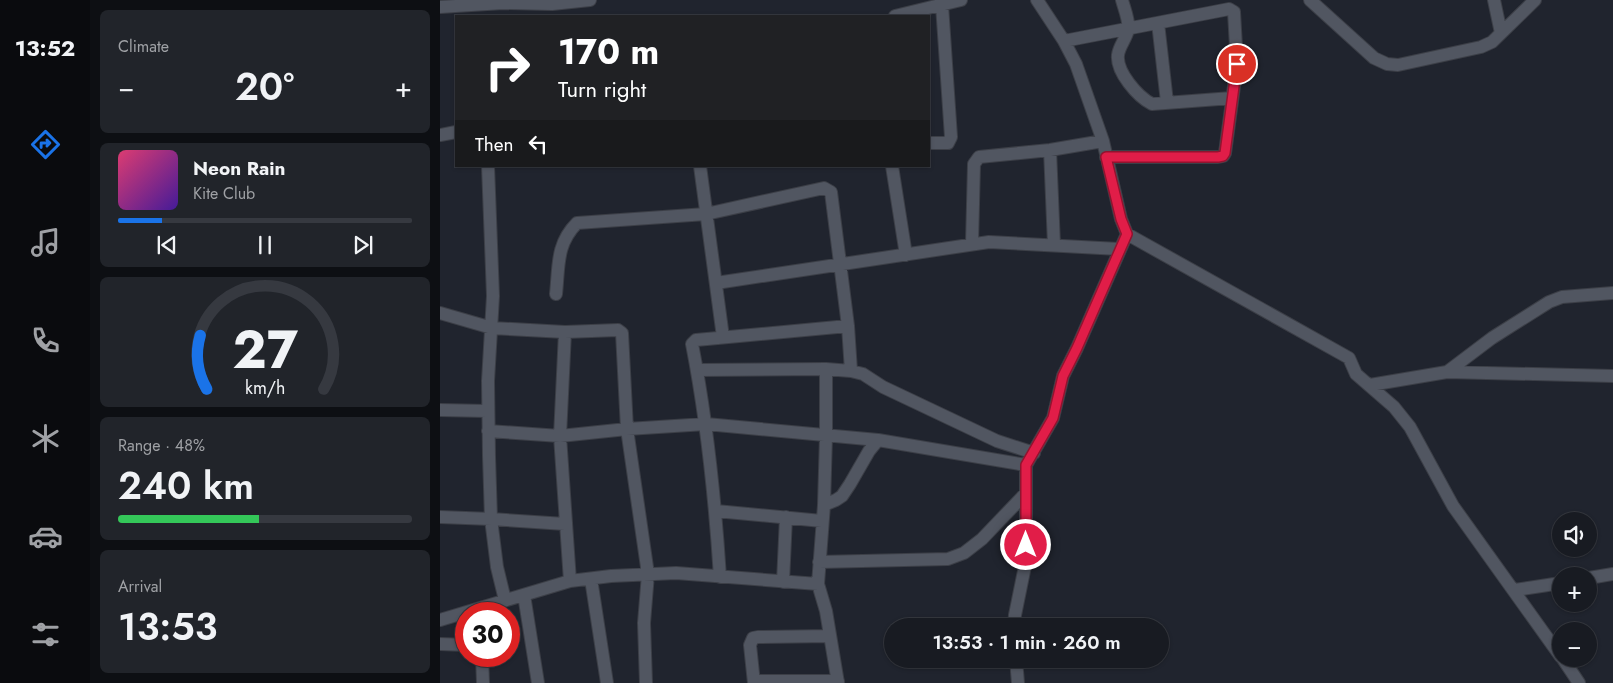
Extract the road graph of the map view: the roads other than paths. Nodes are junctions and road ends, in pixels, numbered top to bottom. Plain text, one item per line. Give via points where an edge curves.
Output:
1 (590, 0) edge
2 (961, 0) edge
3 (1037, 0) edge
4 (1122, 0) edge
5 (1310, 0) edge
6 (1494, 0) edge
7 (1535, 0) edge
8 (458, 3) edge
9 (942, 5) junction
10 (440, 7) edge
11 (553, 7) edge
12 (899, 15) edge
13 (1158, 23) junction
14 (1129, 29) junction
15 (1501, 33) junction
16 (1064, 42) junction
17 (1232, 98) junction
18 (1167, 102) junction
19 (455, 132) edge
20 (440, 135) edge
21 (1103, 141) junction
22 (930, 143) edge
23 (1050, 150) junction
24 (1106, 157) junction
25 (488, 167) edge
26 (700, 167) edge
27 (892, 167) edge
28 (706, 214) junction
29 (1127, 234) junction
30 (972, 244) junction
31 (1054, 245) junction
32 (1119, 249) junction
33 (906, 255) junction
34 (840, 265) junction
35 (716, 283) junction
36 (1613, 293) edge
37 (556, 294) dead end
38 (440, 313) edge
39 (848, 326) junction
40 (492, 328) junction
41 (565, 332) junction
42 (722, 337) junction
43 (826, 369) junction
44 (698, 370) junction
45 (851, 371) junction
46 (1447, 372) junction
47 (1613, 376) edge
48 (1370, 385) junction
49 (440, 410) edge
50 (487, 411) junction
51 (706, 424) junction
52 (627, 429) junction
53 (488, 431) junction
54 (560, 436) junction
55 (826, 436) junction
56 (878, 440) junction
57 (1034, 453) junction
58 (1026, 465) junction
59 (1026, 493) junction
60 (824, 505) junction
61 (716, 511) junction
62 (440, 517) edge
63 (786, 517) junction
64 (491, 518) junction
65 (822, 521) junction
66 (565, 524) junction
67 (819, 562) junction
68 (648, 574) junction
69 (1613, 574) edge
70 (720, 577) junction
71 (1597, 577) edge
72 (592, 578) junction
73 (570, 581) junction
74 (783, 582) junction
75 (818, 584) junction
76 (1552, 584) edge
77 (1515, 590) junction
78 (524, 595) junction
79 (505, 600) junction
80 (1015, 618) edge
81 (440, 620) edge
82 (830, 636) junction
83 (440, 644) edge
84 (1552, 644) edge
85 (455, 645) edge
86 (482, 667) edge
87 (1568, 667) edge
88 (1017, 668) edge
89 (754, 682) edge
90 (838, 682) edge
91 (483, 683) edge
92 (538, 683) edge
93 (608, 683) edge
94 (646, 683) edge
95 (1018, 683) edge
96 (1580, 683) edge

1 - 11 street
2 - 9 street
3 - 16 street
4 - 14 street
5 - 15 street via 1374,58 1387,64 1398,65 1481,47
6 - 15 street
7 - 15 street
8 - 10 street
8 - 11 street
9 - 12 street
9 - 22 street via 951,137 948,143
13 - 14 street
13 - 17 street via 1230,10 1234,12 1238,55
13 - 18 street
14 - 16 street
14 - 18 street via 1117,57 1127,80 1147,102
16 - 21 street via 1076,64
17 - 18 street
17 - 24 street via 1223,156
19 - 20 street
21 - 23 street
21 - 24 street
23 - 30 street via 976,159
23 - 31 street
24 - 29 street
25 - 40 street
26 - 28 street
27 - 33 street
28 - 34 street via 824,188 831,192
28 - 35 street
28 - 37 street via 577,223 560,247
29 - 32 street
29 - 48 street via 1349,358 1356,374
30 - 31 street
30 - 33 street
31 - 32 street
32 - 57 street via 1063,376 1053,418
33 - 34 street
34 - 35 street
34 - 39 street
35 - 42 street
36 - 46 street via 1562,297 1549,302 1492,338
38 - 40 street
39 - 42 street
39 - 45 street
40 - 41 street
40 - 50 street
41 - 52 street via 618,330 622,333
41 - 54 street
42 - 44 street via 694,341
43 - 44 street
43 - 45 street
43 - 55 street
44 - 51 street
45 - 57 street via 997,441
46 - 47 street
46 - 48 street
48 - 77 street via 1410,427 1453,506
49 - 50 street
50 - 53 street
51 - 52 street
51 - 55 street
51 - 61 street
52 - 54 street
52 - 68 street
53 - 54 street
53 - 64 street
54 - 66 street
55 - 56 street
55 - 60 street
56 - 58 street
56 - 60 street via 842,496
57 - 58 street
58 - 59 street
59 - 67 street via 964,553 948,558
59 - 80 street via 1026,561
60 - 65 street
61 - 63 street
61 - 70 street
62 - 64 street
63 - 65 street
63 - 74 street
64 - 66 street
64 - 79 street
65 - 67 street
66 - 73 street
67 - 75 street
68 - 70 street
68 - 72 street
68 - 94 street via 644,623
69 - 71 street
70 - 74 street
72 - 73 street
72 - 93 street
73 - 78 street
74 - 75 street
75 - 82 street
76 - 77 street
77 - 84 street
78 - 79 street
78 - 92 street
79 - 81 street
82 - 89 street via 753,638 750,645
82 - 90 street
83 - 85 street
86 - 91 street
87 - 96 street
88 - 95 street
89 - 90 street

